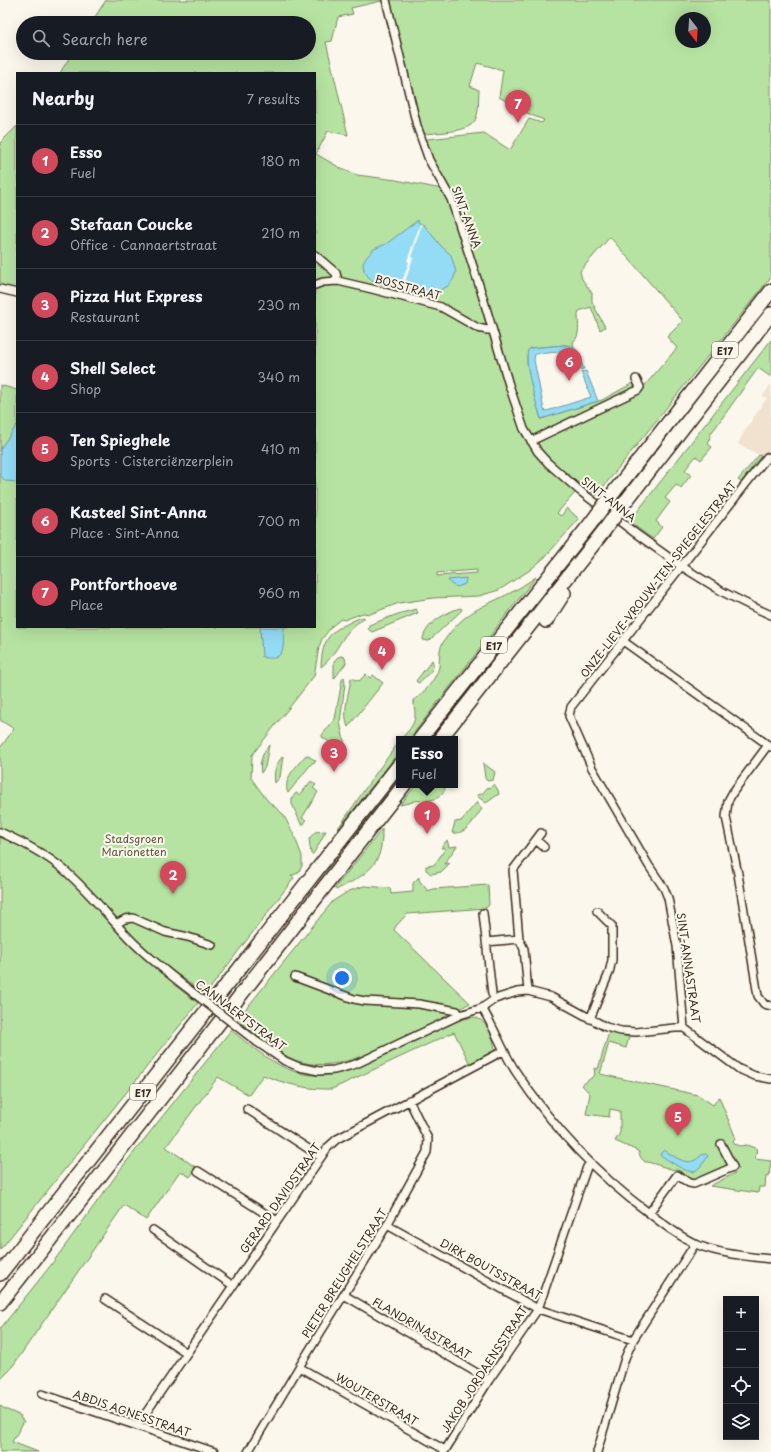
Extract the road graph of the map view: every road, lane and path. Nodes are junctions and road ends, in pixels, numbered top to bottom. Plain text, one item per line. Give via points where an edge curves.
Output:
1 (386, 0) edge
2 (316, 256) edge
3 (338, 281) junction
4 (316, 285) edge
5 (0, 289) edge
6 (771, 291) edge
7 (16, 293) edge
8 (771, 314) edge
9 (492, 329) junction
10 (636, 379) dead end
11 (531, 441) junction
12 (769, 458) edge
13 (569, 551) junction
14 (555, 555) dead end
15 (681, 566) junction
16 (571, 572) junction
17 (771, 615) edge
18 (546, 621) dead end
19 (623, 641) junction
20 (569, 716) joint
21 (422, 736) edge
22 (442, 736) edge
23 (769, 747) edge
24 (396, 769) edge
25 (402, 788) edge
26 (0, 832) edge
27 (541, 834) dead end
28 (536, 840) junction
29 (544, 847) dead end
30 (308, 867) dead end
31 (284, 910) junction
32 (597, 911) dead end
33 (483, 914) dead end
34 (305, 922) dead end
35 (116, 924) junction
36 (519, 939) junction
37 (486, 942) junction
38 (212, 945) dead end
39 (268, 959) junction
40 (295, 976) dead end
41 (528, 991) junction
42 (492, 994) dead end
43 (771, 1006) edge
44 (482, 1008) junction
45 (460, 1016) junction
46 (590, 1018) junction
47 (684, 1028) junction
48 (503, 1051) junction
49 (771, 1079) edge
50 (409, 1100) junction
51 (247, 1109) dead end
52 (721, 1144) dead end
53 (321, 1157) junction
54 (591, 1163) junction
55 (198, 1171) dead end
56 (649, 1213) junction
57 (277, 1221) junction
58 (387, 1224) junction
59 (153, 1230) dead end
60 (695, 1244) junction
61 (771, 1259) edge
62 (0, 1274) edge
63 (232, 1285) junction
64 (344, 1295) junction
65 (105, 1299) dead end
66 (0, 1303) edge
67 (538, 1308) junction
68 (633, 1340) junction
69 (187, 1353) junction
70 (299, 1367) junction
71 (489, 1380) junction
72 (42, 1394) dead end
73 (137, 1426) junction
74 (444, 1451) edge
75 (215, 1452) edge
76 (248, 1452) edge
77 (597, 1452) edge

1 - 9 street, SINT-ANNA via 417,126 429,160 451,199
2 - 3 street via 336,273
3 - 4 street, BOSSTRAAT
3 - 9 street, BOSSTRAAT via 441,307 478,328
5 - 7 street
6 - 13 highway, E17, bridge
8 - 16 highway, E17, bridge
9 - 11 street, SINT-ANNA via 520,419
10 - 11 street via 640,387 638,390
11 - 15 street, SINT-ANNA via 548,463 580,491
12 - 15 street, ONZE-LIEVE-VROUW-TEN-SPIEGELESTRAAT
13 - 14 highway
13 - 21 highway, E17
15 - 17 street, SINT-ANNA via 723,592
15 - 19 street, ONZE-LIEVE-VROUW-TEN-SPIEGELESTRAAT
16 - 18 highway via 568,588
16 - 22 highway, E17
19 - 20 street, ONZE-LIEVE-VROUW-TEN-SPIEGELESTRAAT via 571,707
19 - 23 street
20 - 47 street, SINT-ANNASTRAAT via 592,768 668,898 677,946
23 - 43 street via 733,792 728,801 726,817 758,996 764,1004
24 - 31 highway, E17
25 - 39 highway, E17
26 - 35 street, CANNAERTSTRAAT via 31,847 58,865
27 - 28 street
28 - 29 street
28 - 36 street via 513,870
30 - 31 highway
31 - 62 highway, E17
32 - 46 street via 612,926 612,960
33 - 37 street
34 - 39 highway
35 - 38 street via 133,918 166,932
35 - 45 street, CANNAERTSTRAAT, bridge via 149,957 178,980 257,1042 298,1067 319,1071 356,1064
36 - 37 street
36 - 41 street via 524,949
37 - 42 street
39 - 66 highway, E17
40 - 45 street via 365,1002 419,1004 457,1011
41 - 44 street, CANNAERTSTRAAT via 495,999
41 - 46 street, CANNAERTSTRAAT via 551,997
44 - 45 street, CANNAERTSTRAAT
44 - 48 street
46 - 47 street, CANNAERTSTRAAT via 606,1027 621,1031
47 - 49 street, SINT-ANNASTRAAT via 739,1069
48 - 50 street, GERARD DAVIDSTRAAT
48 - 54 street via 559,1129
50 - 53 street, GERARD DAVIDSTRAAT via 337,1139
50 - 58 street, PIETER BREUGHELSTRAAT via 428,1139 427,1152
51 - 53 street
52 - 56 street via 734,1167 694,1184 677,1175
53 - 57 street, GERARD DAVIDSTRAAT
54 - 56 street
54 - 67 street, JAKOB JORDAENSSTRAAT via 587,1167
55 - 57 street
56 - 60 street via 670,1230
57 - 63 street, GERARD DAVIDSTRAAT
58 - 64 street, PIETER BREUGHELSTRAAT
58 - 67 street, DIRK BOUTSSTRAAT
59 - 63 street
60 - 61 street via 722,1252
60 - 68 street
63 - 69 street, GERARD DAVIDSTRAAT
64 - 70 street, PIETER BREUGHELSTRAAT
64 - 71 street, FLANDRINASTRAAT
65 - 69 street
67 - 68 street, DIRK BOUTSSTRAAT
67 - 71 street, JAKOB JORDAENSSTRAAT
68 - 77 street via 625,1358
69 - 73 street, GERARD DAVIDSTRAAT
70 - 74 street, WOUTERSTRAAT
70 - 76 street, PIETER BREUGHELSTRAAT
71 - 74 street, JAKOB JORDAENSSTRAAT
72 - 73 street, ABDIS AGNESSTRAAT
73 - 75 street, ABDIS AGNESSTRAAT

